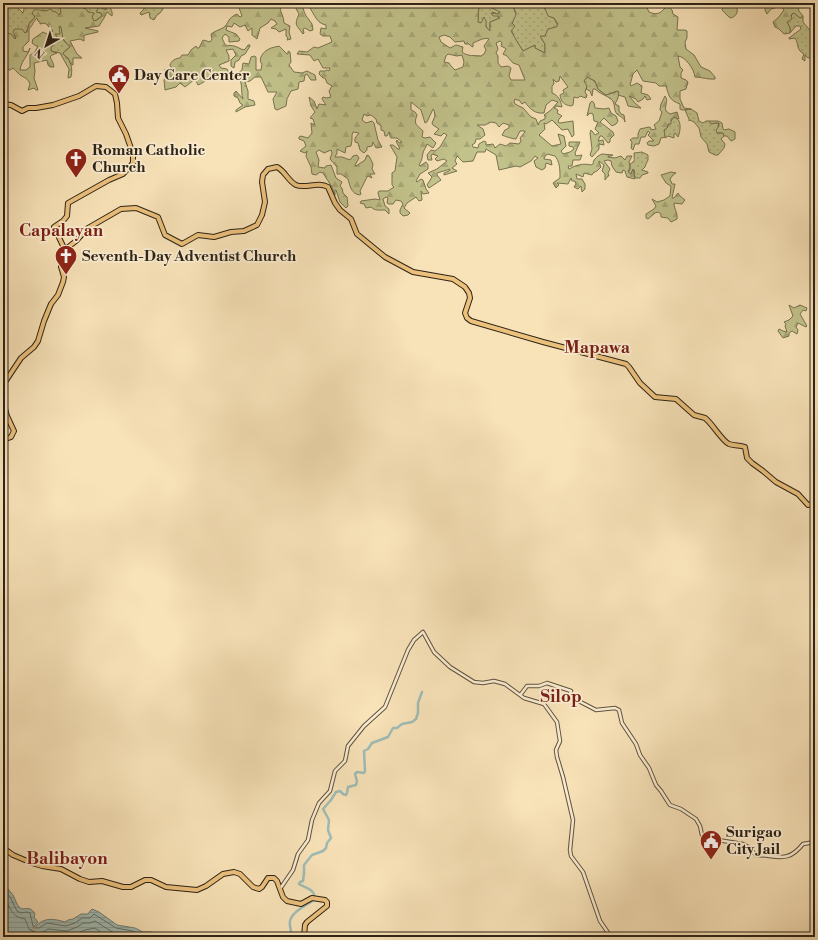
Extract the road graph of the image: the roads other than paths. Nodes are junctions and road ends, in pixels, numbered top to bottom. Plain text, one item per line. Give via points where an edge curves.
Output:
1 (3, 104) edge
2 (62, 245) junction
3 (3, 385) edge
4 (3, 401) edge
5 (3, 440) edge
6 (815, 504) edge
7 (521, 694) junction
8 (815, 842) edge
9 (3, 848) edge
10 (280, 890) junction
11 (304, 937) edge
12 (611, 937) edge

1 - 2 main road via 22,111 75,98 99,86 110,90 116,96 118,118 133,154 133,163 124,174 68,203 67,216 54,227
2 - 3 main road via 61,264 64,277 58,295 51,304 34,348 21,358
2 - 6 main road via 68,246 89,227 127,208 137,208 158,217 165,235 182,244 198,235 214,237 244,231 257,224 262,215 265,202 262,182 264,174 271,168 279,167 296,185 328,187 335,203 351,218 357,234 388,259 413,272 453,279 463,286 470,296 465,311 470,321 627,365 653,396 676,399 693,414 705,418 727,442 745,447 749,461 774,481 798,494 808,505
4 - 5 main road via 14,432 11,437
7 - 8 street via 525,688 547,683 572,691 569,696 594,710 619,710 622,723 636,744 656,785 670,805 698,821 705,838 747,845 756,855 778,857 796,853 803,844
7 - 10 street via 501,682 472,681 443,662 431,649 423,632 420,634 408,650 385,707 348,744 345,761 336,771 331,789 320,802 308,840
7 - 12 street via 524,698 545,705 557,724 560,741 556,750 557,757 573,820 570,854 583,872 600,921
9 - 10 main road via 20,858 63,870 89,882 104,881 133,887 155,880 166,887 197,890 223,874 234,872 257,888 262,887 268,878 274,878 278,881
10 - 11 main road via 289,902 300,904 312,898 326,901 328,904 307,922

